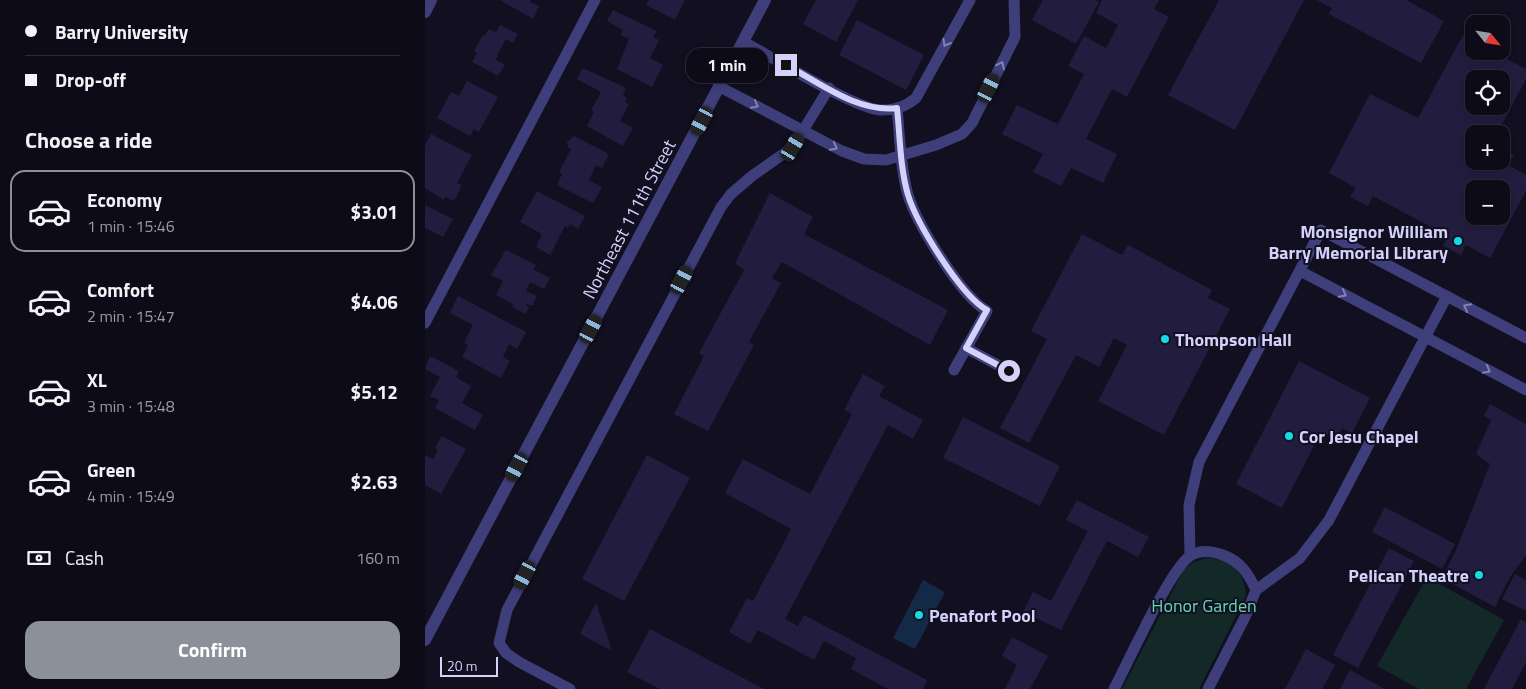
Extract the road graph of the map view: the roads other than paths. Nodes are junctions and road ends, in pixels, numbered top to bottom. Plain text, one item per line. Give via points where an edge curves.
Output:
1 (431, 0) edge
2 (595, 0) edge
3 (765, 0) edge
4 (969, 0) edge
5 (1013, 0) edge
6 (425, 12) edge
7 (744, 42) junction
8 (720, 87) junction
9 (829, 88) junction
10 (897, 108) junction
11 (803, 131) junction
12 (901, 155) junction
13 (1300, 271) junction
14 (1447, 296) junction
15 (425, 323) edge
16 (1425, 337) junction
17 (1526, 338) edge
18 (966, 348) junction
19 (954, 370) dead end
20 (1009, 371) dead end
21 (1526, 390) edge
22 (1190, 556) junction
23 (1256, 590) junction
24 (425, 640) edge
25 (570, 689) edge
26 (1114, 689) edge
27 (1208, 689) edge

1 - 6 street
2 - 15 lane
3 - 7 street, Northeast 111th Street
4 -> 10 lane via 916,98 904,108
12 -> 5 lane via 936,146 962,134 971,123 1015,36
7 - 8 street, Northeast 111th Street
7 - 9 lane
8 -> 11 lane
8 - 24 street, Northeast 111th Street
9 - 10 lane via 879,110
9 - 11 lane
10 - 12 lane
11 -> 12 lane via 864,159 886,160
11 - 25 lane via 793,147 752,176 721,207 507,610 499,643 506,653
12 - 18 lane via 908,195 923,229 976,305 987,310
13 - 14 lane via 1321,230
13 -> 16 lane
13 - 22 lane via 1199,462 1189,505
14 - 16 lane
17 -> 14 lane
16 -> 21 lane
16 - 23 lane via 1329,520 1300,558
18 - 19 lane
18 - 20 lane
22 - 23 lane via 1203,550 1232,559 1242,566
22 - 26 lane via 1173,576
23 - 27 lane

